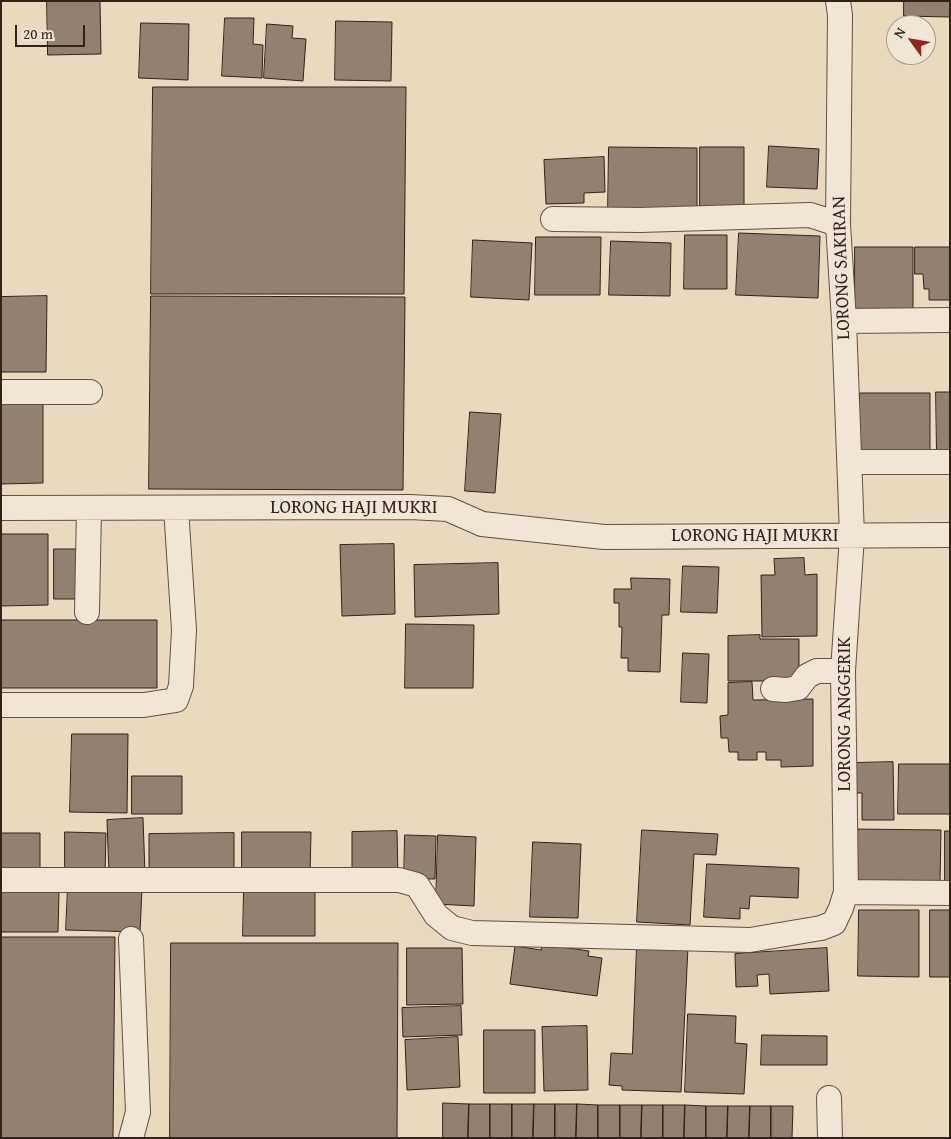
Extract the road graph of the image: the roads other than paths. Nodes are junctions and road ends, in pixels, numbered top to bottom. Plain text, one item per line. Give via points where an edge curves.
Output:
1 (838, 1) edge
2 (553, 219) dead end
3 (838, 224) junction
4 (950, 320) edge
5 (844, 321) junction
6 (1, 392) edge
7 (90, 392) dead end
8 (850, 462) junction
9 (950, 462) edge
10 (1, 508) edge
11 (89, 508) junction
12 (176, 508) junction
13 (950, 535) edge
14 (852, 536) junction
15 (87, 612) dead end
16 (843, 671) junction
17 (773, 689) dead end
18 (1, 705) edge
19 (1, 880) edge
20 (846, 892) junction
21 (950, 893) edge
22 (131, 939) dead end
23 (829, 1098) dead end
24 (132, 1138) edge
25 (830, 1138) edge

1 - 3 street, LORONG SAKIRAN
2 - 3 street via 810,215
3 - 5 street, LORONG SAKIRAN
4 - 5 street
5 - 8 street, LORONG SAKIRAN
6 - 7 street
8 - 9 street
8 - 14 street, LORONG SAKIRAN
10 - 11 street, LORONG HAJI MUKRI
11 - 12 street, LORONG HAJI MUKRI
11 - 15 street
12 - 14 street, LORONG HAJI MUKRI via 448,509 482,524 604,537
12 - 18 street via 184,630 181,686 176,700 144,706
13 - 14 street, LORONG HAJI MUKRI
14 - 16 street, LORONG ANGGERIK
16 - 17 street via 817,672 807,676 798,688
16 - 20 street, LORONG ANGGERIK
19 - 20 street via 399,880 417,885 436,915 452,928 472,933 750,940 834,923
20 - 21 street
22 - 24 street via 138,1112
23 - 25 street

